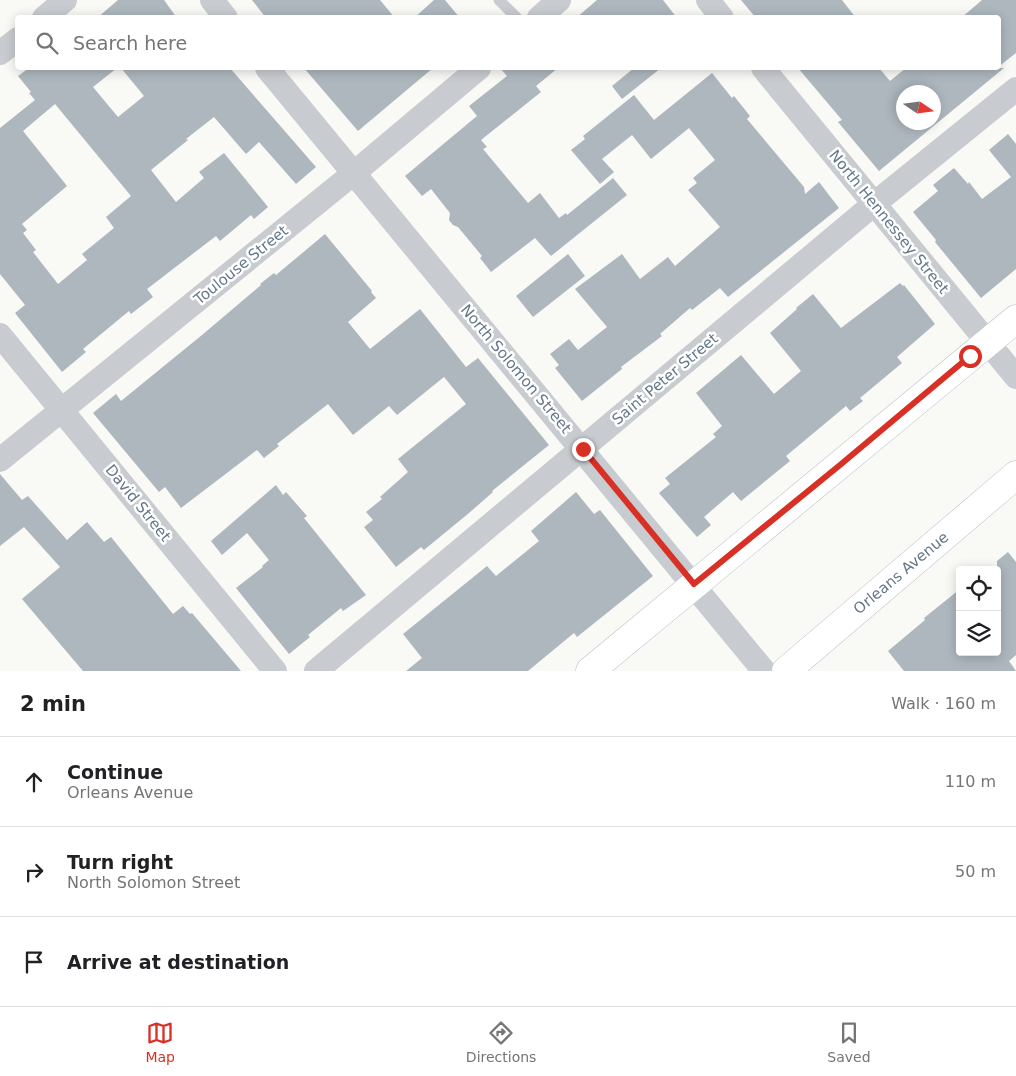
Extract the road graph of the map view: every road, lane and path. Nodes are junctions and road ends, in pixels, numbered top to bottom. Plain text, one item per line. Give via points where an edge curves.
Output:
1 (65, 0) edge
2 (212, 0) edge
3 (499, 0) edge
4 (559, 0) edge
5 (708, 0) edge
6 (48, 15) edge
7 (224, 15) edge
8 (514, 15) edge
9 (542, 15) edge
10 (720, 15) edge
11 (15, 41) edge
12 (0, 53) edge
13 (269, 70) edge
14 (478, 70) edge
15 (765, 70) edge
16 (1016, 89) edge
17 (354, 173) junction
18 (874, 204) junction
19 (1016, 318) edge
20 (0, 336) edge
21 (987, 342) junction
22 (1016, 377) edge
23 (62, 410) junction
24 (583, 449) junction
25 (0, 460) edge
26 (1016, 475) edge
27 (694, 584) junction
28 (275, 671) edge
29 (316, 671) edge
30 (590, 671) edge
31 (764, 671) edge
32 (786, 671) edge

1 - 6 street
2 - 7 street
3 - 8 lane
4 - 9 street
5 - 10 street
11 - 12 street
13 - 17 street, North Solomon Street
14 - 17 street, Toulouse Street
15 - 18 street, North Hennessey Street
16 - 18 street, Saint Peter Street
17 - 23 street, Toulouse Street
17 - 24 street, North Solomon Street
18 - 21 street, North Hennessey Street
18 - 24 street, Saint Peter Street
19 - 21 street
20 - 23 street, David Street
21 - 22 street, North Hennessey Street
21 - 27 street
23 - 25 street, Toulouse Street
23 - 28 street, David Street
24 - 27 street, North Solomon Street
24 - 29 street, Saint Peter Street
26 - 32 street, Orleans Avenue
27 - 30 street
27 - 31 street, North Solomon Street

